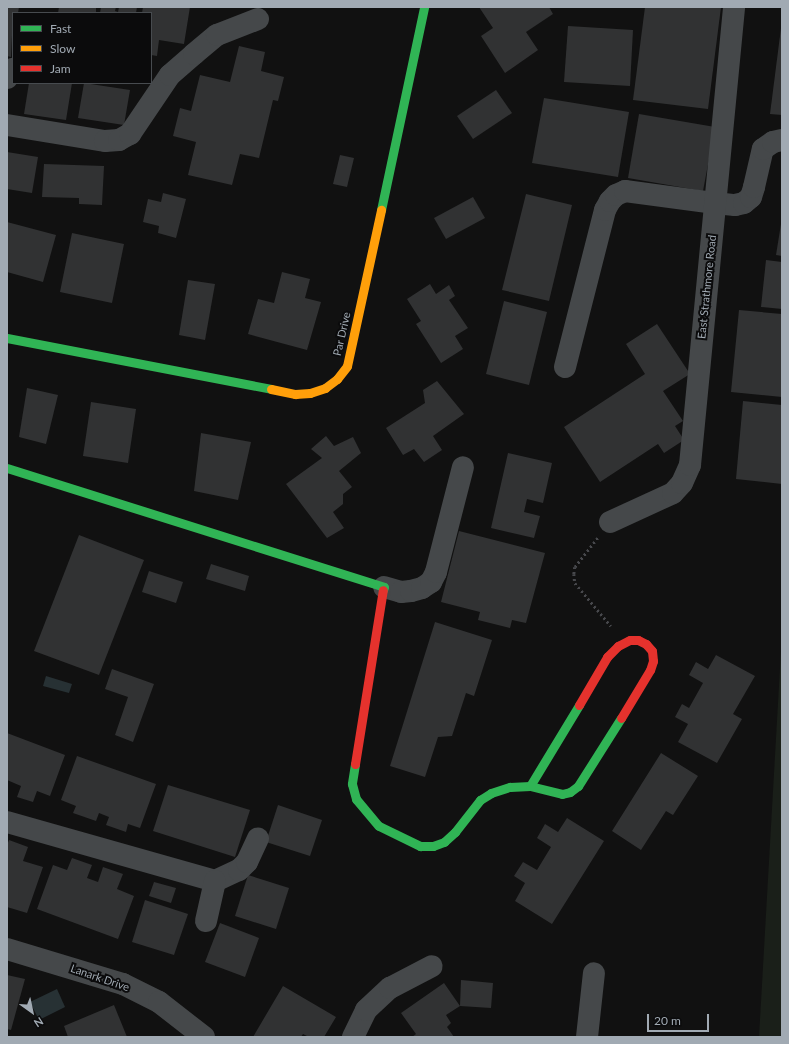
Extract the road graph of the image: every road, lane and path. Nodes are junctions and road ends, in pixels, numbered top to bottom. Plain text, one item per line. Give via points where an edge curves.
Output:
1 (424, 7) edge
2 (734, 7) edge
3 (258, 19) dead end
4 (161, 73) edge
5 (7, 124) edge
6 (782, 140) edge
7 (715, 203) junction
8 (7, 338) edge
9 (565, 367) dead end
10 (463, 467) dead end
11 (7, 468) edge
12 (610, 522) joint
13 (384, 587) junction
14 (625, 642) junction
15 (530, 786) junction
16 (7, 822) edge
17 (258, 838) dead end
18 (215, 881) junction
19 (206, 921) dead end
20 (7, 949) edge
21 (432, 966) dead end
22 (594, 972) dead end
23 (204, 1037) edge
24 (353, 1037) edge
25 (587, 1037) edge

1 - 8 street, Par Drive via 351,351 347,366 337,379 325,388 310,394 295,394
2 - 7 street, East Strathmore Road
3 - 4 street via 217,35
4 - 5 street via 130,134 119,140 105,141
6 - 7 street via 773,142 763,149 751,197 744,203 735,205
7 - 9 street via 625,191 610,201 605,210
7 - 12 street, East Strathmore Road via 690,465 682,483 673,493
10 - 13 street via 436,572 431,582 411,592
11 - 13 street
12 - 14 path via 575,567 575,583
13 - 15 street via 352,784 356,799 379,826 420,846 433,846 444,842 455,832 480,800 490,793 510,787
14 - 15 street via 607,657
14 - 15 street via 638,640 646,644 652,651 653,661 650,670 578,786 562,794
16 - 18 street
17 - 18 street via 247,862 239,870
18 - 19 street
20 - 23 street, Lanark Drive via 123,984 159,1002
21 - 24 street via 390,988 366,1010
22 - 25 street

